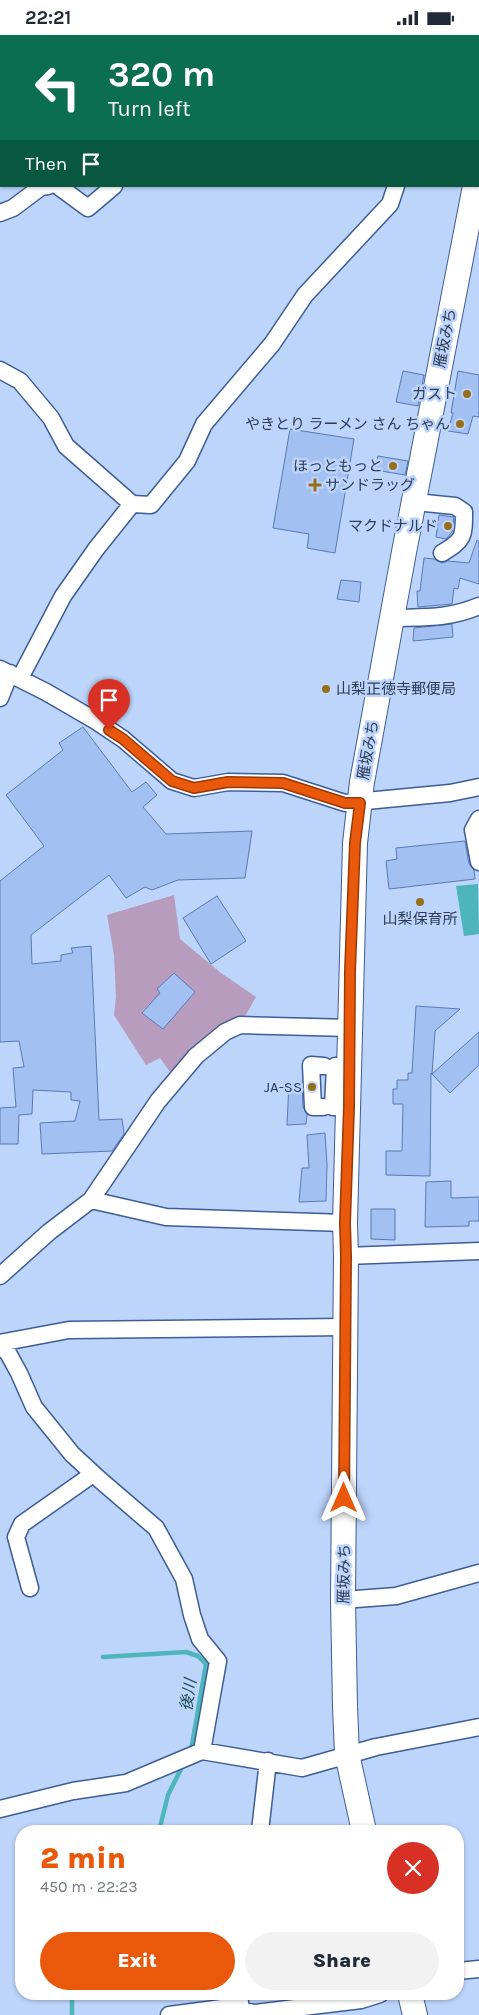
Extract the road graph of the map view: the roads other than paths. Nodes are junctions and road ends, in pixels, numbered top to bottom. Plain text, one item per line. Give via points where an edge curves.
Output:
1 (41, 187) edge
2 (59, 187) edge
3 (113, 187) edge
4 (396, 187) edge
5 (475, 187) edge
6 (0, 213) edge
7 (473, 227) edge
8 (0, 370) edge
9 (415, 502) junction
10 (132, 505) junction
11 (442, 553) dead end
12 (479, 606) edge
13 (393, 618) junction
14 (10, 673) edge
15 (0, 698) edge
16 (479, 787) edge
17 (360, 803) junction
18 (479, 819) edge
19 (479, 862) edge
20 (350, 1028) junction
21 (336, 1066) junction
22 (335, 1107) junction
23 (91, 1200) junction
24 (345, 1223) junction
25 (479, 1251) edge
26 (346, 1256) junction
27 (0, 1276) edge
28 (346, 1327) junction
29 (0, 1344) edge
30 (93, 1474) junction
31 (479, 1573) edge
32 (30, 1588) dead end
33 (343, 1600) junction
34 (479, 1727) edge
35 (202, 1751) junction
36 (347, 1754) junction
37 (268, 1761) junction
38 (0, 1809) edge
39 (261, 1825) edge
40 (363, 1825) edge
41 (479, 1969) edge
42 (464, 1970) edge
43 (361, 2000) edge
44 (411, 2000) edge
45 (240, 2002) edge
46 (169, 2015) edge
47 (415, 2015) edge

1 - 6 street via 13,208
2 - 3 street via 88,208
4 - 10 street via 390,204 305,295 272,344 204,423 187,461 151,505
5 - 7 highway, 雁坂みち
7 - 9 highway, 雁坂みち
8 - 10 street via 20,381 51,418 66,447
9 - 11 street via 455,507 464,512 464,534
9 - 13 highway, 雁坂みち
10 - 14 street via 96,549
12 - 13 street via 446,616
13 - 17 highway, 雁坂みち
14 - 15 street
14 - 17 street via 123,739 172,781 194,788 228,782 283,783 345,803
16 - 17 street
17 - 20 highway, 雁坂みち via 354,871
18 - 19 street via 473,830
20 - 21 highway, 雁坂みち
20 - 23 street via 240,1025 226,1033 196,1056 158,1101
21 - 22 highway, 雁坂みち
21 - 22 street via 311,1065 313,1107
22 - 24 highway, 雁坂みち
23 - 24 street via 166,1217
23 - 27 street
24 - 26 highway, 雁坂みち
25 - 26 street
26 - 28 highway, 雁坂みち
28 - 29 street via 69,1330
28 - 33 highway, 雁坂みち
29 - 30 street via 19,1373 34,1407
30 - 32 street via 22,1524 16,1537
30 - 35 street via 156,1528 184,1579 200,1639 218,1661
31 - 33 street via 396,1596
33 - 36 highway, 雁坂みち
34 - 36 street
35 - 37 street
35 - 38 street via 126,1783 74,1791
36 - 37 street via 302,1768
36 - 40 highway, 雁坂みち
37 - 39 street
41 - 42 street
43 - 45 street via 254,2013
44 - 47 highway
45 - 46 street via 230,2007

